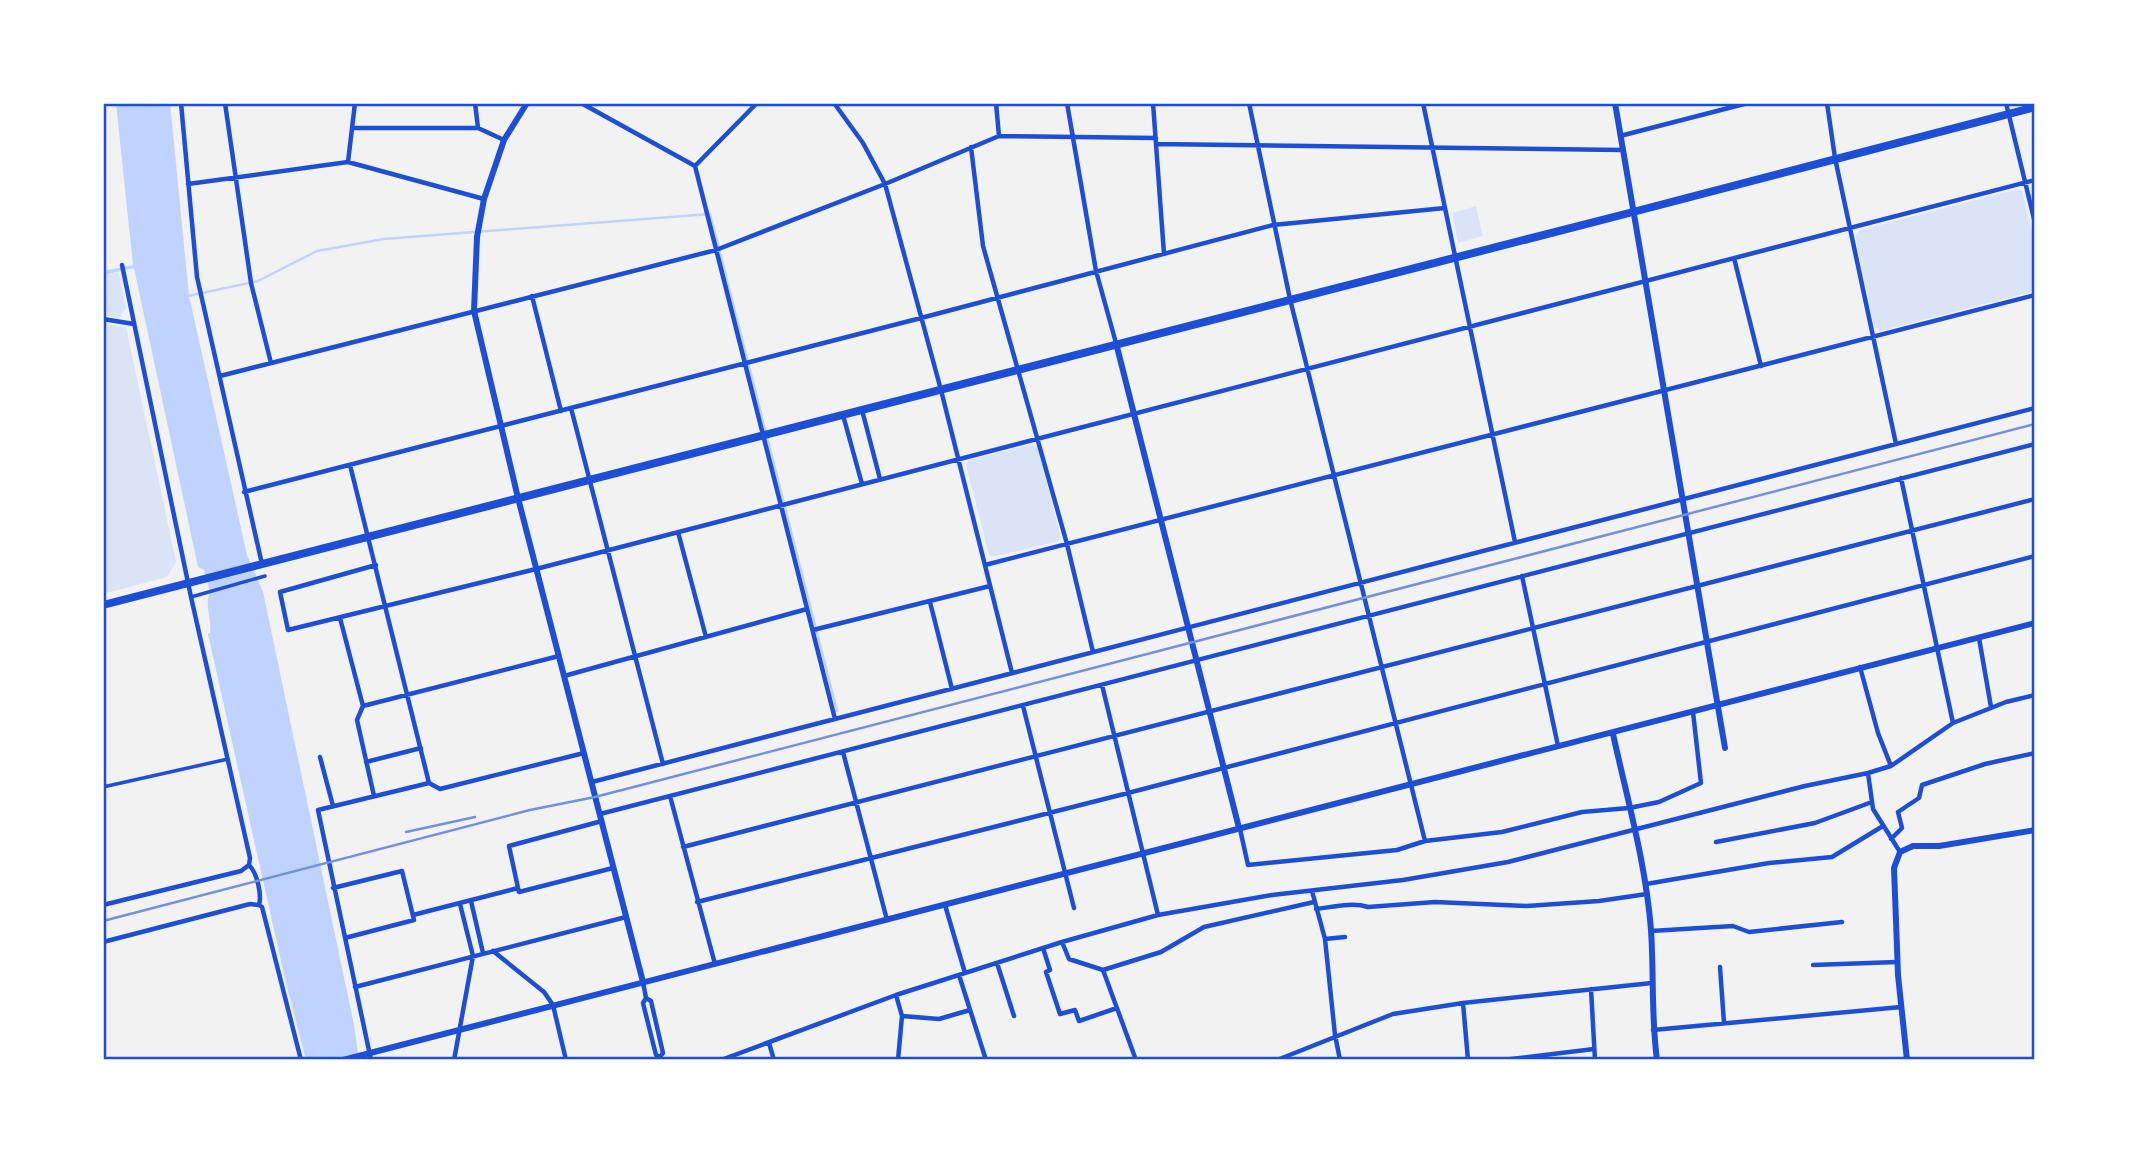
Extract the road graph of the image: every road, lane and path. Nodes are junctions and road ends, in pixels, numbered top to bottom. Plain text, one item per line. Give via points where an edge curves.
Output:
1 (181, 103) edge
2 (225, 103) edge
3 (355, 103) edge
4 (475, 103) edge
5 (527, 103) edge
6 (582, 103) edge
7 (757, 103) edge
8 (834, 103) edge
9 (996, 103) edge
10 (1067, 103) edge
11 (1153, 103) edge
12 (1249, 103) edge
13 (1423, 103) edge
14 (1615, 103) edge
15 (1748, 103) edge
16 (1827, 103) edge
17 (2006, 103) edge
18 (2035, 107) edge
19 (2009, 113) junction
20 (352, 128) junction
21 (478, 128) junction
22 (999, 136) junction
23 (1620, 136) junction
24 (1072, 138) junction
25 (504, 140) junction
26 (1156, 141) junction
27 (1259, 145) junction
28 (971, 148) junction
29 (1433, 148) junction
30 (1622, 150) junction
31 (1835, 158) junction
32 (348, 162) junction
33 (695, 166) junction
34 (235, 178) junction
35 (2035, 180) edge
36 (2025, 183) junction
37 (188, 184) junction
38 (885, 184) junction
39 (484, 199) junction
40 (1445, 208) junction
41 (1633, 212) junction
42 (2035, 223) edge
43 (1273, 225) junction
44 (1850, 229) junction
45 (716, 250) junction
46 (1164, 254) junction
47 (1456, 257) junction
48 (1734, 258) junction
49 (122, 265) dead end
50 (1096, 271) junction
51 (1644, 281) junction
52 (2035, 295) edge
53 (532, 296) junction
54 (998, 298) junction
55 (1290, 299) junction
56 (474, 311) junction
57 (921, 318) junction
58 (103, 319) edge
59 (134, 324) junction
60 (1471, 326) junction
61 (1872, 338) junction
62 (1116, 343) junction
63 (271, 363) junction
64 (745, 363) junction
65 (1761, 366) junction
66 (1306, 368) junction
67 (1019, 370) junction
68 (220, 376) junction
69 (941, 390) junction
70 (1662, 391) junction
71 (571, 408) junction
72 (2035, 408) edge
73 (862, 410) junction
74 (561, 411) junction
75 (1133, 413) junction
76 (843, 415) junction
77 (501, 427) junction
78 (763, 435) junction
79 (1492, 436) junction
80 (1037, 438) junction
81 (1896, 443) junction
82 (2035, 444) edge
83 (958, 458) junction
84 (350, 465) junction
85 (1333, 475) junction
86 (1901, 478) junction
87 (880, 479) junction
88 (590, 481) junction
89 (862, 484) junction
90 (244, 492) junction
91 (518, 498) junction
92 (1682, 499) junction
93 (2035, 499) edge
94 (780, 505) junction
95 (1160, 520) junction
96 (1912, 530) junction
97 (678, 532) junction
98 (1688, 532) junction
99 (369, 537) junction
100 (1515, 541) junction
101 (1067, 544) junction
102 (607, 550) junction
103 (2035, 556) edge
104 (262, 565) junction
105 (376, 565) junction
106 (985, 565) junction
107 (536, 569) junction
108 (265, 576) dead end
109 (1522, 576) junction
110 (1359, 582) junction
111 (189, 584) junction
112 (990, 586) junction
113 (1922, 586) junction
114 (1697, 587) junction
115 (191, 597) junction
116 (930, 602) junction
117 (103, 605) edge
118 (386, 607) junction
119 (807, 609) junction
120 (1367, 615) junction
121 (340, 618) junction
122 (2035, 623) edge
123 (1187, 628) junction
124 (1533, 629) junction
125 (813, 630) junction
126 (706, 637) junction
127 (1979, 638) junction
128 (1706, 643) junction
129 (1936, 648) junction
130 (1093, 652) junction
131 (559, 656) junction
132 (635, 656) junction
133 (1196, 660) junction
134 (1381, 666) junction
135 (1860, 667) junction
136 (1013, 673) junction
137 (564, 676) junction
138 (1545, 684) junction
139 (1102, 685) junction
140 (953, 688) junction
141 (407, 695) junction
142 (2035, 695) edge
143 (1717, 705) junction
144 (363, 706) junction
145 (1023, 706) junction
146 (1991, 707) junction
147 (1209, 711) junction
148 (1693, 712) junction
149 (835, 719) junction
150 (1396, 721) junction
151 (1953, 723) junction
152 (1613, 734) junction
153 (1114, 737) junction
154 (1558, 747) junction
155 (421, 748) junction
156 (1725, 748) dead end
157 (843, 752) junction
158 (584, 753) junction
159 (2035, 753) edge
160 (320, 757) dead end
161 (1034, 757) junction
162 (228, 759) junction
163 (366, 762) junction
164 (663, 764) junction
165 (1891, 766) junction
166 (1224, 767) junction
167 (1868, 773) junction
168 (592, 782) junction
169 (429, 783) junction
170 (1412, 784) junction
171 (103, 787) edge
172 (1128, 793) junction
173 (374, 796) junction
174 (670, 796) junction
175 (856, 802) junction
176 (1872, 802) junction
177 (333, 806) junction
178 (1629, 808) junction
179 (1049, 812) junction
180 (601, 818) junction
181 (1882, 826) junction
182 (1239, 828) junction
183 (1634, 830) junction
184 (2035, 830) edge
185 (1891, 839) junction
186 (1425, 841) junction
187 (1717, 842) dead end
188 (683, 847) junction
189 (1900, 852) junction
190 (1142, 853) junction
191 (871, 857) junction
192 (248, 865) junction
193 (614, 867) junction
194 (1065, 874) junction
195 (1646, 884) junction
196 (333, 888) junction
197 (518, 888) junction
198 (1312, 891) junction
199 (1647, 894) junction
200 (471, 901) junction
201 (697, 902) junction
202 (1314, 902) junction
203 (460, 904) junction
204 (103, 905) edge
205 (259, 905) junction
206 (945, 905) junction
207 (1074, 908) dead end
208 (1316, 909) junction
209 (413, 915) junction
210 (1158, 915) junction
211 (626, 917) junction
212 (887, 920) junction
213 (1842, 922) dead end
214 (1651, 930) junction
215 (1346, 937) dead end
216 (345, 938) junction
217 (1325, 939) junction
218 (103, 942) edge
219 (1062, 942) junction
220 (1042, 948) junction
221 (492, 951) junction
222 (483, 953) junction
223 (472, 956) junction
224 (1898, 962) junction
225 (998, 963) junction
226 (715, 964) junction
227 (1814, 965) dead end
228 (1720, 967) dead end
229 (1103, 970) junction
230 (965, 973) junction
231 (959, 975) junction
232 (643, 982) junction
233 (1652, 983) junction
234 (355, 988) junction
235 (1591, 989) junction
236 (896, 995) junction
237 (646, 998) junction
238 (1463, 1003) junction
239 (552, 1005) junction
240 (1901, 1007) junction
241 (1117, 1008) junction
242 (970, 1010) junction
243 (902, 1016) junction
244 (1014, 1016) dead end
245 (1724, 1023) junction
246 (458, 1030) junction
247 (1653, 1030) junction
248 (1335, 1035) junction
249 (769, 1043) junction
250 (1594, 1049) junction
251 (370, 1056) edge
252 (301, 1060) edge
253 (343, 1060) edge
254 (454, 1060) edge
255 (566, 1060) edge
256 (721, 1060) edge
257 (774, 1060) edge
258 (898, 1060) edge
259 (986, 1060) edge
260 (1136, 1060) edge
261 (1276, 1060) edge
262 (1340, 1060) edge
263 (1468, 1060) edge
264 (1503, 1060) edge
265 (1595, 1060) edge
266 (1657, 1060) edge
267 (1907, 1060) edge

1 - 37 street
2 - 34 street
3 - 20 street
4 - 21 street
5 - 25 street
6 - 33 street
7 - 33 street
8 - 38 street
9 - 22 street
10 - 24 street
11 - 26 street
12 - 27 street
13 - 29 street
14 - 23 street
15 - 23 street
16 - 31 street
17 - 19 street
18 - 19 highway
19 - 31 highway
19 - 36 street
20 - 21 street
20 - 32 street
21 - 25 street
22 - 24 street
22 - 28 street
23 - 30 street
24 - 26 street
24 - 50 street
25 - 39 street
26 - 27 street
26 - 46 street
27 - 29 street
27 - 43 street
28 - 38 street
28 - 54 street via 983,246
29 - 30 street
29 - 40 street
30 - 41 street
31 - 41 highway
31 - 44 street
32 - 34 street
32 - 39 street
33 - 45 street
34 - 37 street
34 - 63 street via 251,283
35 - 36 street
36 - 42 street
36 - 44 street
37 - 68 street via 197,277
38 - 45 street
38 - 57 street
39 - 56 street via 477,237
40 - 43 street
40 - 47 street
41 - 47 highway
41 - 51 street
43 - 46 street
43 - 55 street
44 - 48 street
44 - 61 street
45 - 53 street
45 - 64 street
46 - 50 street
47 - 55 highway
47 - 60 street
48 - 51 street
48 - 65 street
49 - 59 street
50 - 54 street
50 - 62 street
51 - 60 street
51 - 70 street
52 - 61 street
53 - 56 street
53 - 74 street
54 - 57 street
54 - 67 street
55 - 62 highway
55 - 66 street
56 - 63 street
56 - 77 street
57 - 64 street
57 - 69 street
58 - 59 street
59 - 111 street
60 - 66 street
60 - 79 street
61 - 65 street
61 - 81 street
62 - 67 highway
62 - 75 street
63 - 68 street
64 - 71 street
64 - 78 street
65 - 70 street
66 - 75 street
66 - 85 street
67 - 69 highway
67 - 80 street
68 - 90 street
69 - 73 highway
69 - 83 street
70 - 79 street
70 - 92 street
71 - 74 street
71 - 88 street
72 - 81 street
73 - 76 highway
73 - 87 street
74 - 77 street
75 - 80 street
75 - 95 street
76 - 78 highway
76 - 89 street
77 - 84 street
77 - 91 street
78 - 88 highway
78 - 94 street
79 - 85 street
79 - 100 street
80 - 83 street
80 - 101 street
81 - 92 street
82 - 86 street
83 - 87 street
83 - 106 street
84 - 90 street
84 - 99 street
85 - 95 street
85 - 110 street
86 - 96 street
86 - 98 street
87 - 89 street
88 - 91 highway
88 - 102 street
89 - 94 street
90 - 104 street
91 - 99 highway
91 - 107 street
92 - 98 street
92 - 100 street
93 - 96 street
94 - 97 street
94 - 119 street
95 - 101 street
95 - 123 street
96 - 113 street
96 - 114 street
97 - 102 street
97 - 126 street
98 - 109 street
98 - 114 street
99 - 104 highway
99 - 105 street
100 - 110 street
101 - 106 street
101 - 130 street
102 - 107 street
102 - 132 street
103 - 113 street
104 - 111 highway
105 - 118 street
105 - 121 street via 280,592 288,630
106 - 112 street
107 - 118 street
107 - 131 street
108 - 115 street
109 - 120 street
109 - 124 street
110 - 120 street
110 - 123 street
111 - 115 street
111 - 117 highway
112 - 116 street
112 - 136 street
113 - 128 street
113 - 129 street
114 - 124 street
114 - 128 street
115 - 162 street
116 - 125 street
116 - 140 street
118 - 121 street
118 - 141 street
119 - 125 street
119 - 126 street
120 - 133 street
120 - 134 street
121 - 144 street
122 - 127 street
123 - 130 street
123 - 133 street
124 - 134 street
124 - 138 street
125 - 149 street
126 - 132 street
127 - 129 street
127 - 146 street
128 - 138 street
128 - 143 street
129 - 135 street
129 - 151 street
130 - 136 street
131 - 137 street
131 - 141 street
132 - 137 street
132 - 164 street
133 - 139 street
133 - 147 street
134 - 147 street
134 - 150 street
135 - 143 street
135 - 165 street
136 - 140 street
137 - 158 street
138 - 150 street
138 - 154 street
139 - 145 street
139 - 153 street
140 - 149 street
141 - 144 street
141 - 155 street
142 - 146 street
143 - 148 street
143 - 156 street
144 - 163 street via 357,720
145 - 157 street
145 - 161 street
146 - 151 street
147 - 153 street
147 - 166 street
148 - 152 street
148 - 178 street via 1701,783 1659,802
149 - 164 street
150 - 166 street
150 - 170 street
151 - 165 street
152 - 154 street
152 - 178 street
153 - 161 street
153 - 172 street
154 - 170 street
155 - 163 street
155 - 169 street
157 - 174 street
157 - 175 street
158 - 168 street
158 - 169 street via 440,789
159 - 185 street via 1922,785 1919,798 1898,812 1902,828
160 - 177 street
161 - 175 street
161 - 179 street
162 - 171 street
162 - 192 street
163 - 173 street
164 - 168 street
165 - 167 street
166 - 172 street
166 - 182 street
167 - 176 street
167 - 183 street
168 - 180 street
169 - 173 street
170 - 182 street
170 - 186 street
172 - 179 street
172 - 190 street
173 - 177 street
174 - 180 street
174 - 188 street
175 - 188 street
175 - 191 street
176 - 181 street
176 - 187 street via 1815,822
177 - 196 street via 317,810
178 - 183 street
178 - 186 street via 1582,812 1502,832
179 - 191 street
179 - 194 street
180 - 193 street
180 - 197 street via 509,846
181 - 185 street
181 - 195 street via 1832,857
182 - 186 street via 1248,865 1397,850
182 - 190 street
183 - 195 street
183 - 198 street via 1496,864
184 - 189 street via 1913,846
185 - 189 street
188 - 201 street
189 - 224 street via 1894,868
190 - 194 street
190 - 210 street
191 - 201 street
191 - 212 street
192 - 204 street via 241,871
192 - 205 street via 257,883
193 - 197 street via 519,892
193 - 211 street
194 - 206 street
194 - 207 street
195 - 199 street
196 - 209 street via 402,872
196 - 216 street
197 - 200 street
198 - 202 street
198 - 210 street
199 - 208 street via 1539,905 1435,902
199 - 214 street
200 - 203 street
200 - 222 street
201 - 226 street
202 - 208 street
202 - 229 street via 1204,928 1161,952
203 - 209 street
203 - 223 street
205 - 218 street
205 - 252 street
206 - 212 street
206 - 230 street
208 - 217 street
209 - 216 street via 414,920
210 - 219 street
211 - 221 street
211 - 232 street
212 - 226 street
213 - 214 street via 1749,932 1733,926
214 - 233 street
215 - 217 street
216 - 234 street
217 - 248 street
219 - 220 street
219 - 229 street via 1069,959
220 - 225 street
220 - 241 street via 1060,1014 1075,1010 1079,1021
221 - 222 street
221 - 239 street via 544,992
222 - 223 street
223 - 234 street
223 - 246 street
224 - 227 street
224 - 240 street
225 - 230 street
225 - 244 street
226 - 232 street
228 - 245 street
229 - 241 street
230 - 231 street
231 - 236 street
231 - 242 street
232 - 237 street
232 - 239 street
233 - 235 street
233 - 247 street
234 - 251 street
235 - 238 street
235 - 250 street
236 - 243 street
236 - 249 street
237 - 237 street via 646,1016 660,1057 663,1053 651,1001
238 - 248 street via 1392,1014
238 - 263 street
239 - 246 street
239 - 255 street
240 - 245 street
240 - 267 street
241 - 260 street
242 - 243 street via 939,1019
242 - 259 street
243 - 258 street
245 - 247 street
246 - 251 street
246 - 254 street
247 - 266 street
248 - 261 street
248 - 262 street
249 - 256 street
249 - 257 street
250 - 264 street
250 - 265 street
251 - 253 street

